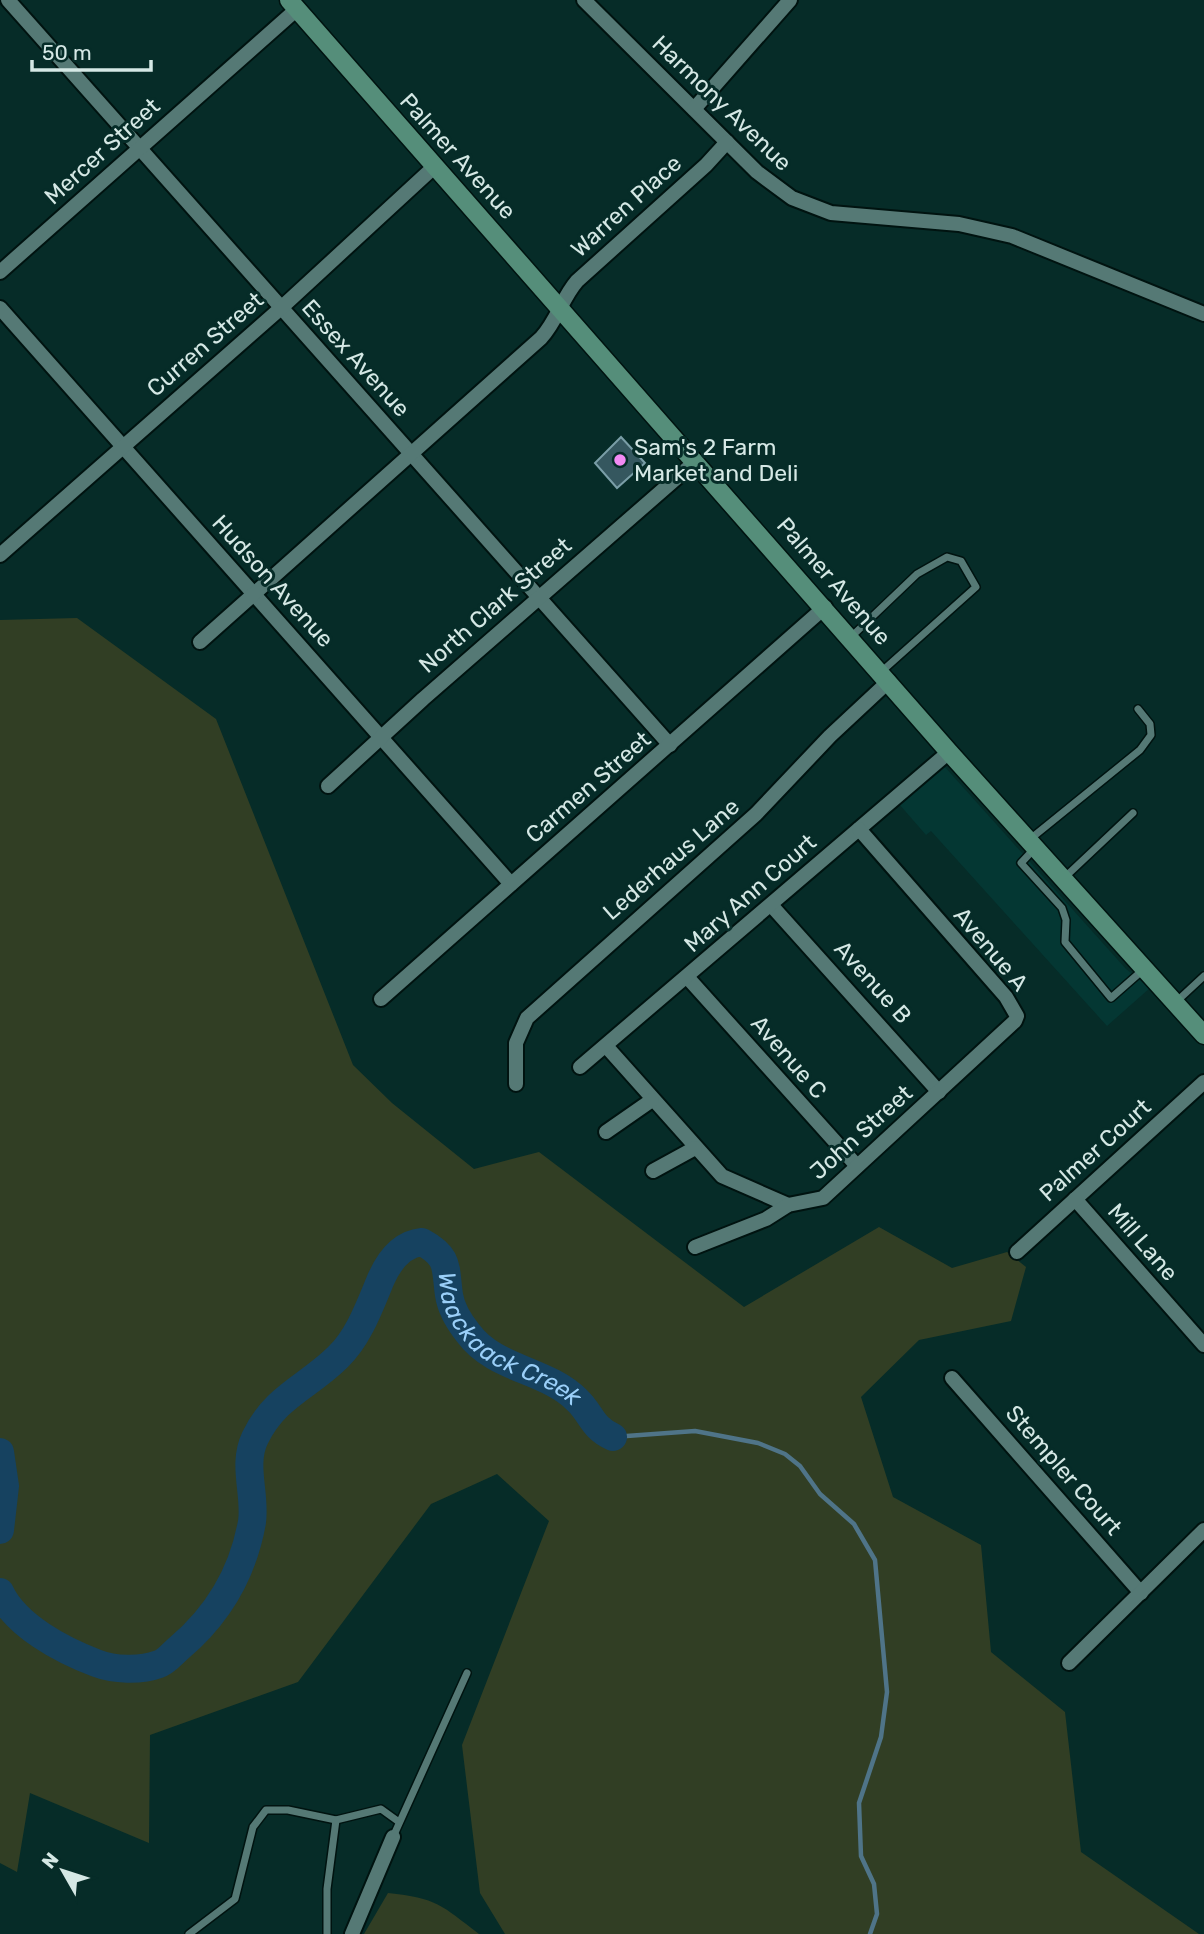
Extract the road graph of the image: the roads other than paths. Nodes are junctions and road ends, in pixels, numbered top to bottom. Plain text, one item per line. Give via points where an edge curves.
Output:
1 (8, 0) edge
2 (584, 0) edge
3 (790, 0) edge
4 (293, 5) edge
5 (694, 109) junction
6 (727, 142) junction
7 (140, 148) junction
8 (435, 167) junction
9 (0, 272) edge
10 (561, 307) junction
11 (0, 308) edge
12 (281, 308) junction
13 (1204, 314) edge
14 (123, 446) junction
15 (411, 454) junction
16 (696, 461) junction
17 (1, 554) edge
18 (254, 594) junction
19 (538, 598) junction
20 (825, 607) junction
21 (850, 637) junction
22 (200, 642) dead end
23 (885, 677) junction
24 (1138, 709) dead end
25 (381, 738) junction
26 (670, 745) junction
27 (949, 751) junction
28 (328, 786) dead end
29 (1133, 813) dead end
30 (859, 829) junction
31 (1032, 844) junction
32 (1063, 879) junction
33 (511, 884) junction
34 (1077, 893) junction
35 (771, 905) junction
36 (1062, 908) junction
37 (1144, 969) junction
38 (1204, 976) edge
39 (688, 978) junction
40 (381, 999) dead end
41 (1175, 1003) junction
42 (1204, 1035) edge
43 (606, 1046) junction
44 (579, 1067) dead end
45 (1204, 1082) edge
46 (516, 1084) dead end
47 (939, 1092) junction
48 (652, 1100) junction
49 (606, 1132) dead end
50 (695, 1147) junction
51 (857, 1166) junction
52 (653, 1171) dead end
53 (1075, 1199) junction
54 (788, 1205) junction
55 (695, 1247) dead end
56 (1017, 1252) dead end
57 (1204, 1345) edge
58 (952, 1378) dead end
59 (1204, 1530) edge
60 (1141, 1593) junction
61 (1069, 1663) dead end
62 (467, 1673) dead end
63 (336, 1820) junction
64 (399, 1822) junction
65 (393, 1837) joint
66 (189, 1934) edge
67 (327, 1934) edge
68 (352, 1934) edge

1 - 7 street, Essex Avenue
2 - 5 street, Harmony Avenue
3 - 5 street
4 - 7 street, Mercer Street
4 - 8 street, Palmer Avenue
5 - 6 street, Harmony Avenue
6 - 10 street, Warren Place via 577,281
6 - 13 street, Harmony Avenue via 773,186 812,207 847,215 959,224 1012,236
7 - 9 street, Mercer Street
7 - 12 street, Essex Avenue
8 - 10 street, Palmer Avenue
8 - 12 street, Curren Street
10 - 15 street, Warren Place via 541,338
10 - 16 street, Palmer Avenue
11 - 14 street, Hudson Avenue
12 - 14 street, Curren Street
12 - 15 street, Essex Avenue
14 - 17 street, Curren Street
14 - 18 street, Hudson Avenue
15 - 18 street, Warren Place
15 - 19 street, Essex Avenue
16 - 19 street, North Clark Street
16 - 20 street, Palmer Avenue
18 - 22 street, Warren Place
18 - 25 street, Hudson Avenue
19 - 25 street, North Clark Street
19 - 26 street, Essex Avenue
20 - 21 street, Palmer Avenue
20 - 26 street, Carmen Street
21 - 23 street, Palmer Avenue
21 - 23 lane via 917,573 947,557 961,561 976,587
23 - 27 street, Palmer Avenue
23 - 46 street, Lederhaus Lane via 756,814 527,1018 516,1043
24 - 31 lane via 1150,724 1151,735 1140,750
25 - 28 street, North Clark Street
25 - 33 street, Hudson Avenue
26 - 33 street, Carmen Street
27 - 30 street, Mary Ann Court
27 - 31 street, Palmer Avenue
29 - 32 lane
30 - 35 street, Mary Ann Court
30 - 47 street, Avenue A via 1017,1016 1007,1031
31 - 32 street, Palmer Avenue
31 - 36 lane via 1021,863
32 - 34 street, Palmer Avenue
33 - 40 street, Carmen Street
34 - 36 lane
34 - 37 street, Palmer Avenue
35 - 39 street, Mary Ann Court
35 - 47 street, Avenue B
36 - 37 lane via 1065,942 1111,998
37 - 41 street, Palmer Avenue
38 - 41 lane
39 - 43 street, Mary Ann Court
39 - 51 street, Avenue C
41 - 42 street, Palmer Avenue
43 - 44 street, Mary Ann Court
43 - 48 street
45 - 53 street, Palmer Court
47 - 51 street, John Street
48 - 49 street
48 - 50 street
50 - 52 street
50 - 54 street via 722,1175
51 - 54 street, John Street via 817,1201
53 - 56 street, Palmer Court
53 - 57 street, Mill Lane
54 - 55 street, John Street via 766,1219
58 - 60 street, Stempler Court
59 - 60 street
60 - 61 street
62 - 64 lane
63 - 64 lane via 381,1809
63 - 66 lane via 266,1810 253,1827 235,1899
63 - 67 lane via 327,1889
64 - 65 lane
65 - 68 street

